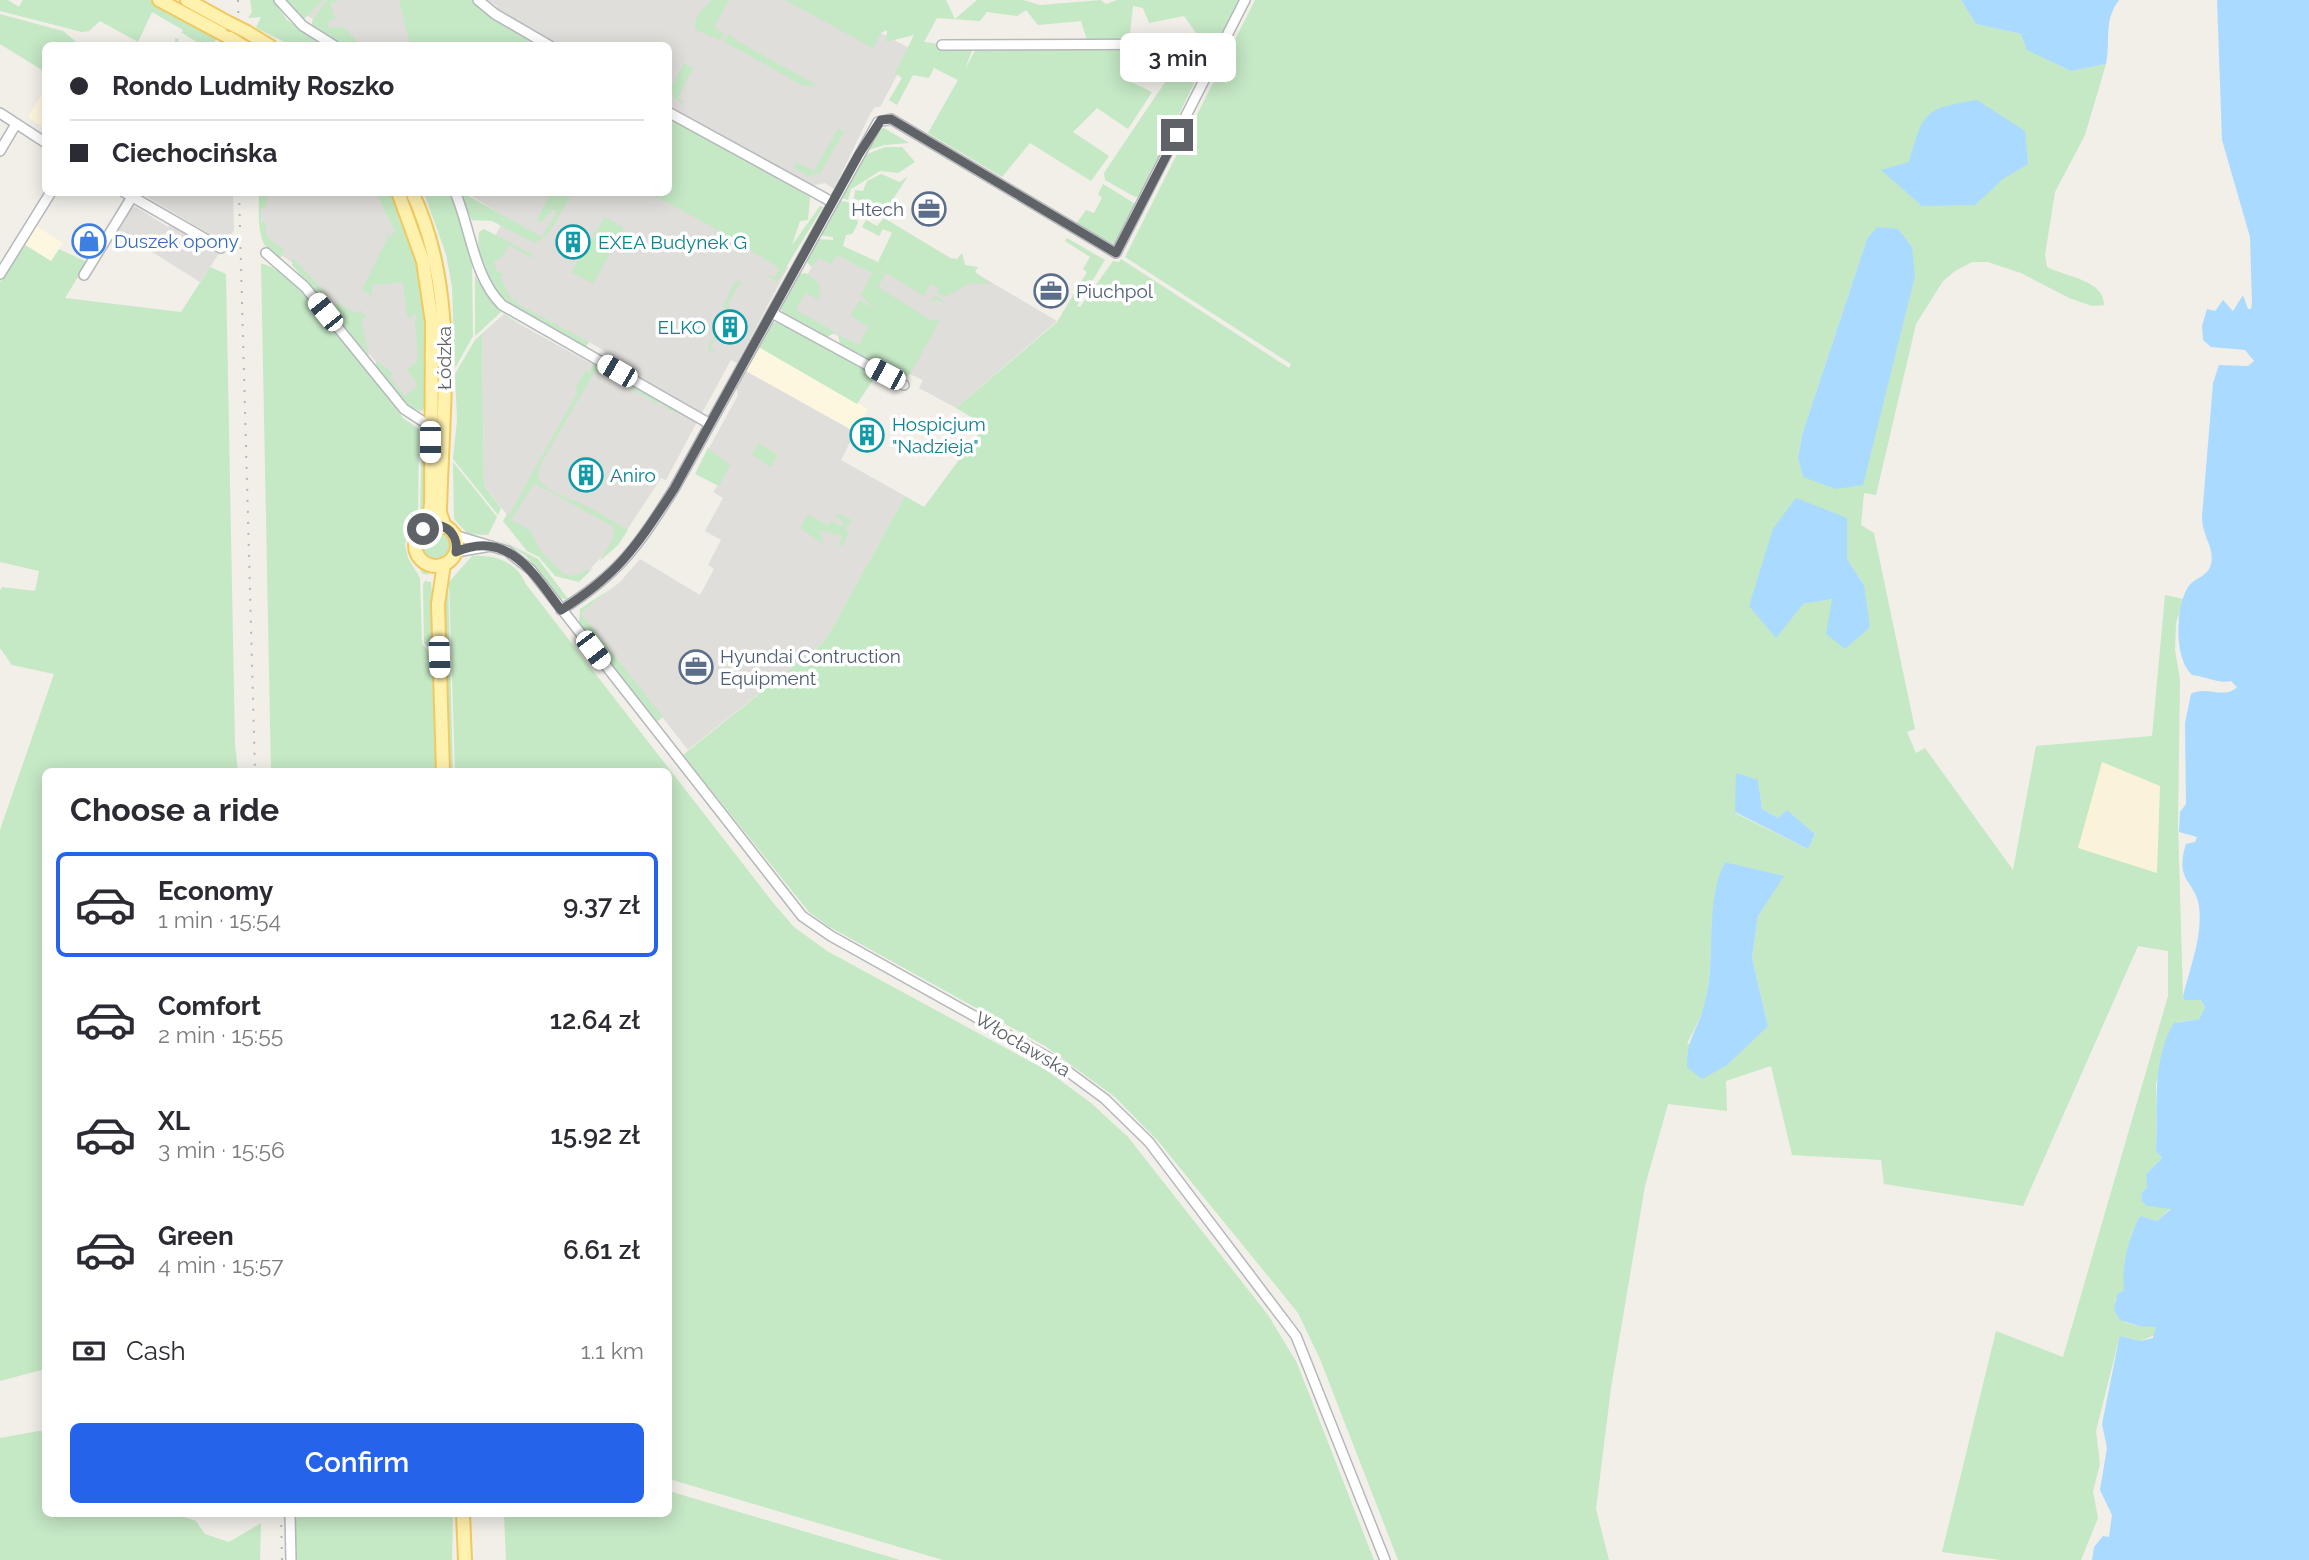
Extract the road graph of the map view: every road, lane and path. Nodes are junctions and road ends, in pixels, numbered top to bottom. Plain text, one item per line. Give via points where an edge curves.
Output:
1 (159, 0) edge
2 (187, 0) edge
3 (279, 0) edge
4 (478, 0) edge
5 (1245, 0) edge
6 (236, 42) edge
7 (263, 42) edge
8 (329, 42) edge
9 (543, 42) edge
10 (1224, 44) junction
11 (942, 45) dead end
12 (0, 113) edge
13 (672, 113) edge
14 (16, 124) junction
15 (42, 140) edge
16 (0, 151) edge
17 (49, 196) edge
18 (127, 196) edge
19 (130, 196) edge
20 (400, 196) edge
21 (413, 196) edge
22 (456, 196) edge
23 (832, 202) junction
24 (221, 248) dead end
25 (266, 253) dead end
26 (0, 274) edge
27 (84, 275) dead end
28 (772, 313) junction
29 (904, 385) dead end
30 (710, 424) junction
31 (430, 426) junction
32 (428, 526) junction
33 (449, 531) junction
34 (491, 546) junction
35 (456, 552) junction
36 (428, 564) junction
37 (444, 564) junction
38 (438, 604) junction
39 (561, 610) junction
40 (443, 768) edge
41 (290, 1517) edge
42 (463, 1517) edge
43 (291, 1560) edge
44 (465, 1560) edge
45 (1385, 1560) edge

1 - 6 main road, bridge
2 - 7 main road, bridge
3 - 8 street via 303,26
4 - 9 street
5 - 10 street
10 - 11 street
10 - 23 street via 1116,253 891,119 877,123
12 - 14 street
13 - 23 street
14 - 15 street
14 - 16 street
17 - 26 street
18 - 27 street
19 - 24 street
20 - 31 main road, Łódzka via 416,237 429,295 433,341
21 - 33 main road, Łódzka via 435,256 443,304 440,513
22 - 30 street via 482,278 502,305
23 - 28 street
25 - 31 street via 305,287 404,409
28 - 29 street
28 - 30 street
30 - 39 street via 674,489 625,561
31 - 32 main road, Łódzka
32 - 33 main road
32 - 36 main road via 418,536 416,548
33 - 34 street, Włocławska
33 - 35 main road
34 - 35 street
34 - 39 street, Włocławska via 522,561
35 - 37 main road
36 - 37 main road
36 - 38 main road
37 - 38 main road
38 - 40 main road
39 - 45 street, Włocławska via 802,916 1051,1059 1105,1099 1149,1142 1296,1336
41 - 43 street
42 - 44 main road

